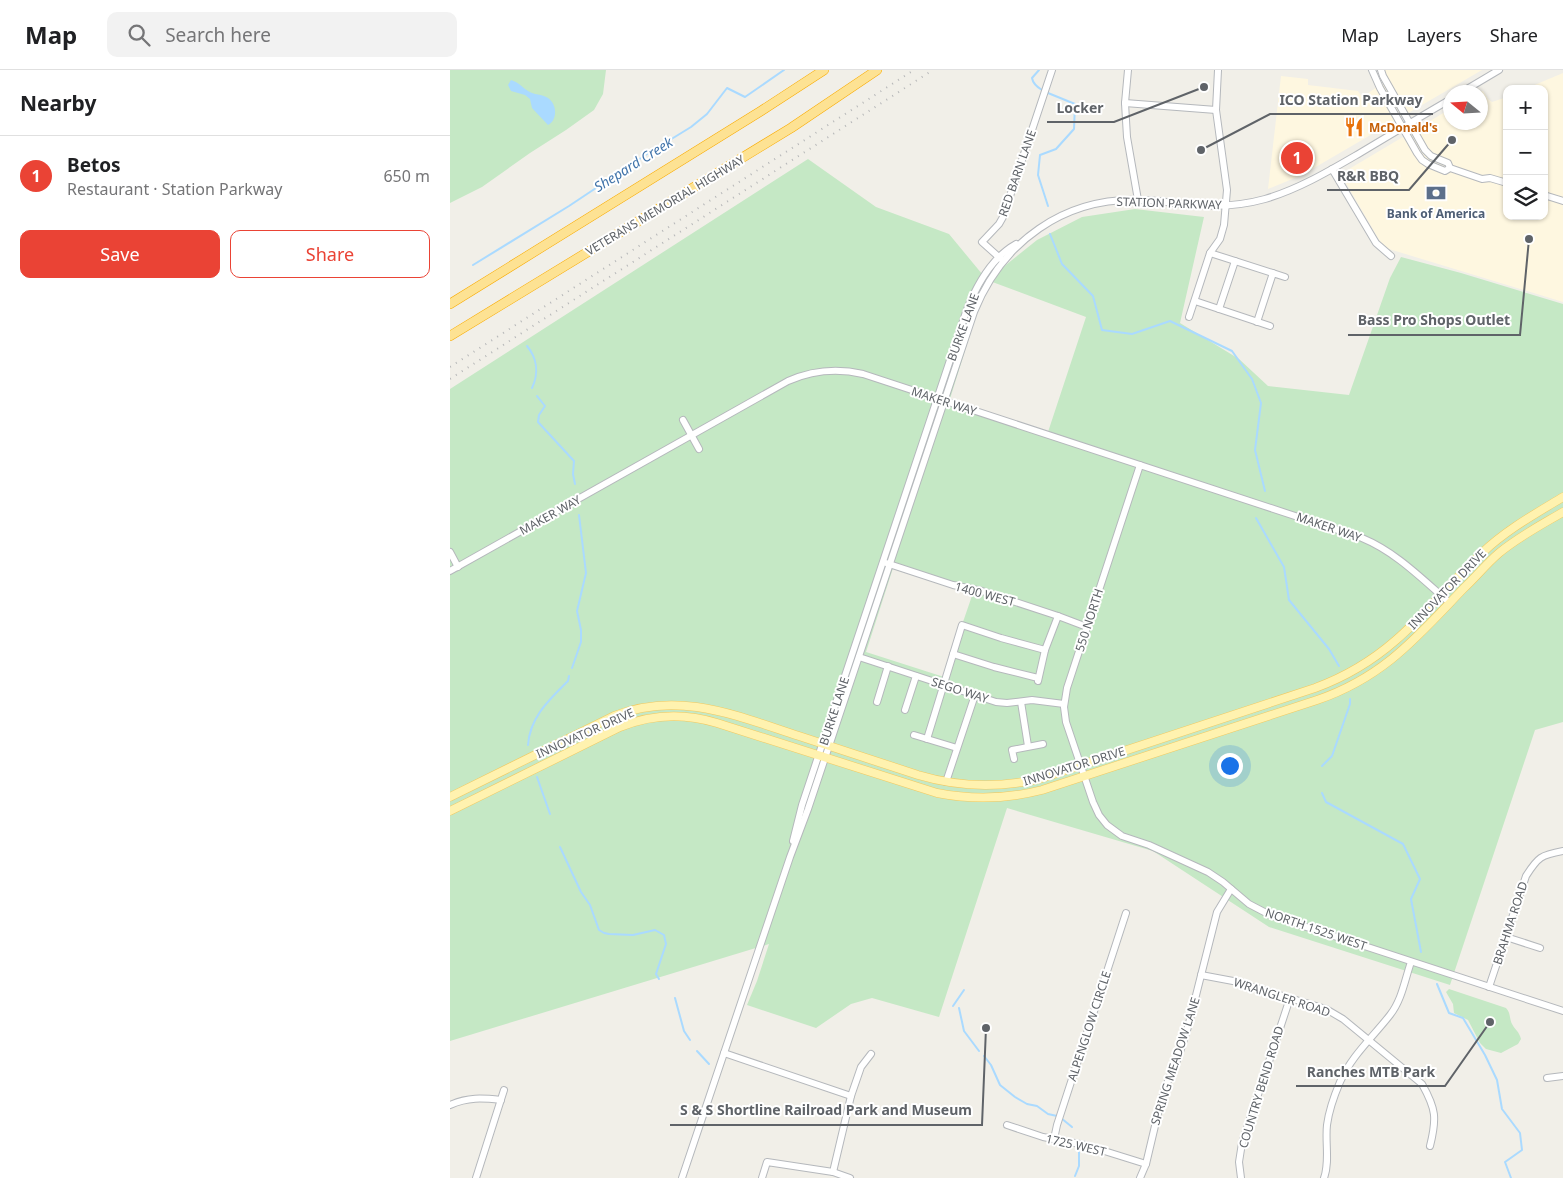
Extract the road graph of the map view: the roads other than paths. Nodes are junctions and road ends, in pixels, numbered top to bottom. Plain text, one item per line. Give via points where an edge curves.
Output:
1 (824, 70) edge
2 (877, 70) edge
3 (1052, 70) edge
4 (1128, 70) edge
5 (1218, 70) edge
6 (1372, 70) edge
7 (1381, 70) edge
8 (1499, 70) edge
9 (1474, 85) edge
10 (1125, 102) junction
11 (1443, 103) edge
12 (1216, 110) junction
13 (1410, 123) junction
14 (1403, 128) junction
15 (1450, 168) junction
16 (1332, 169) junction
17 (1503, 182) edge
18 (1548, 197) edge
19 (1138, 200) junction
20 (1563, 201) edge
21 (1226, 205) junction
22 (1021, 242) joint
23 (1210, 253) junction
24 (1391, 256) dead end
25 (1001, 259) junction
26 (1235, 261) junction
27 (1273, 273) junction
28 (1285, 277) dead end
29 (1195, 301) junction
30 (450, 304) edge
31 (1219, 309) junction
32 (1189, 317) dead end
33 (1257, 322) junction
34 (1270, 326) dead end
35 (450, 336) edge
36 (941, 400) junction
37 (683, 420) dead end
38 (691, 436) junction
39 (699, 449) dead end
40 (1140, 465) junction
41 (1563, 497) edge
42 (1563, 512) edge
43 (450, 552) edge
44 (887, 563) junction
45 (458, 567) junction
46 (450, 571) edge
47 (1440, 595) junction
48 (1450, 604) junction
49 (1058, 616) junction
50 (1087, 627) junction
51 (1045, 650) junction
52 (953, 654) junction
53 (859, 657) junction
54 (888, 666) junction
55 (916, 676) junction
56 (944, 685) junction
57 (975, 694) junction
58 (877, 702) dead end
59 (1021, 702) junction
60 (1064, 704) junction
61 (905, 710) dead end
62 (914, 735) dead end
63 (927, 739) junction
64 (1043, 744) dead end
65 (826, 745) junction
66 (1028, 746) junction
67 (957, 748) junction
68 (822, 756) junction
69 (1014, 759) dead end
70 (1080, 766) junction
71 (1084, 776) junction
72 (946, 782) junction
73 (450, 796) edge
74 (450, 811) edge
75 (1563, 851) edge
76 (1231, 889) junction
77 (1126, 913) dead end
78 (1506, 937) junction
79 (1540, 948) dead end
80 (1411, 962) junction
81 (1201, 975) junction
82 (1489, 987) junction
83 (1290, 998) junction
84 (1563, 1011) edge
85 (1368, 1040) junction
86 (724, 1053) junction
87 (871, 1054) dead end
88 (1563, 1076) edge
89 (1547, 1078) dead end
90 (504, 1090) dead end
91 (851, 1096) junction
92 (501, 1100) junction
93 (450, 1105) edge
94 (1007, 1125) dead end
95 (1054, 1139) junction
96 (1430, 1146) dead end
97 (1146, 1164) junction
98 (832, 1172) junction
99 (476, 1178) edge
100 (682, 1178) edge
101 (762, 1178) edge
102 (850, 1178) edge
103 (1140, 1178) edge
104 (1241, 1178) edge
105 (1324, 1178) edge

1 - 30 highway
2 - 35 highway, VETERANS MEMORIAL HIGHWAY via 791,128
3 - 25 street, RED BARN LANE via 1003,217 982,242
4 - 10 street
5 - 12 street
6 - 14 street
7 - 13 street
8 - 9 street
10 - 12 street
10 - 19 street via 1127,137
11 - 13 street, STATION PARKWAY
12 - 21 street via 1227,190
13 - 14 street, STATION PARKWAY
13 - 15 street via 1428,154 1448,163
14 - 15 street via 1424,162 1445,171
14 - 16 street, STATION PARKWAY
15 - 17 street via 1482,179
16 - 21 street, STATION PARKWAY via 1280,194
16 - 24 street via 1376,243
18 - 20 street
19 - 21 street, STATION PARKWAY
19 - 22 street, STATION PARKWAY via 1104,202 1073,211 1048,222
21 - 23 street via 1222,235
22 - 25 street, BURKE LANE
23 - 26 street
23 - 29 street
25 - 36 street, BURKE LANE via 977,305
26 - 27 street
26 - 31 street
27 - 28 street
27 - 33 street
29 - 31 street
29 - 32 street
31 - 33 street
33 - 34 street
36 - 38 street, MAKER WAY via 863,374 823,371 788,381
36 - 40 street, MAKER WAY
36 - 44 street, BURKE LANE
37 - 38 street
38 - 39 street
38 - 45 street, MAKER WAY
40 - 47 street, MAKER WAY via 1367,540 1397,557
40 - 50 street, 550 NORTH
41 - 47 main road, INNOVATOR DRIVE via 1502,535
42 - 48 main road, INNOVATOR DRIVE via 1499,553
43 - 45 street
44 - 49 street, 1400 WEST
44 - 53 street, BURKE LANE
44 - 65 street, BURKE LANE
45 - 46 street, MAKER WAY
47 - 48 street, MAKER WAY
47 - 70 main road, INNOVATOR DRIVE via 1387,648 1338,679
48 - 71 main road, INNOVATOR DRIVE via 1391,661 1349,687
49 - 50 street, 1400 WEST
49 - 51 street
50 - 60 street, 550 NORTH
51 - 52 street via 962,625
51 - 52 street via 1038,680
52 - 56 street
53 - 54 street, SEGO WAY
53 - 65 street, BURKE LANE
54 - 55 street, SEGO WAY
54 - 58 street
55 - 56 street, SEGO WAY
55 - 61 street
56 - 57 street, SEGO WAY
56 - 63 street
57 - 59 street, SEGO WAY via 996,702
57 - 67 street
59 - 60 street, SEGO WAY via 1032,700
59 - 66 street
60 - 70 street, 550 NORTH via 1066,722
62 - 63 street
63 - 67 street
64 - 66 street
65 - 68 street, BURKE LANE
65 - 72 main road, INNOVATOR DRIVE
65 - 73 main road, INNOVATOR DRIVE via 714,709 689,705 651,706 614,716
66 - 69 street via 1012,750
67 - 72 street
68 - 71 main road, INNOVATOR DRIVE via 927,790 962,797 1022,794
68 - 74 main road, INNOVATOR DRIVE via 708,720 680,716 645,719 620,727
68 - 86 street, BURKE LANE
70 - 71 street, 550 NORTH
70 - 72 main road, INNOVATOR DRIVE via 1006,785
71 - 76 street, NORTH 1525 WEST via 1099,815 1112,830 1208,872
75 - 78 street, BRAHMA ROAD via 1546,854 1534,862 1526,876
76 - 80 street, NORTH 1525 WEST via 1270,915
76 - 81 street, SPRING MEADOW LANE via 1216,912
77 - 95 street, ALPENGLOW CIRCLE
78 - 79 street
78 - 82 street, BRAHMA ROAD
80 - 82 street, NORTH 1525 WEST
80 - 85 street via 1399,1001
81 - 83 street, WRANGLER ROAD via 1234,980
81 - 97 street, SPRING MEADOW LANE via 1188,1027 1159,1108
82 - 84 street, NORTH 1525 WEST
83 - 85 street, WRANGLER ROAD via 1326,1009
83 - 104 street, COUNTRY BEND ROAD via 1242,1143
85 - 96 street, WRANGLER ROAD via 1422,1084 1435,1112
85 - 105 street via 1352,1060 1332,1102
86 - 91 street
86 - 100 street, BURKE LANE
87 - 91 street via 861,1067
88 - 89 street
90 - 92 street
91 - 98 street
92 - 93 street via 469,1098
92 - 99 street
94 - 95 street, 1725 WEST
95 - 97 street, 1725 WEST
97 - 103 street, SPRING MEADOW LANE
98 - 101 street via 767,1162
98 - 102 street

